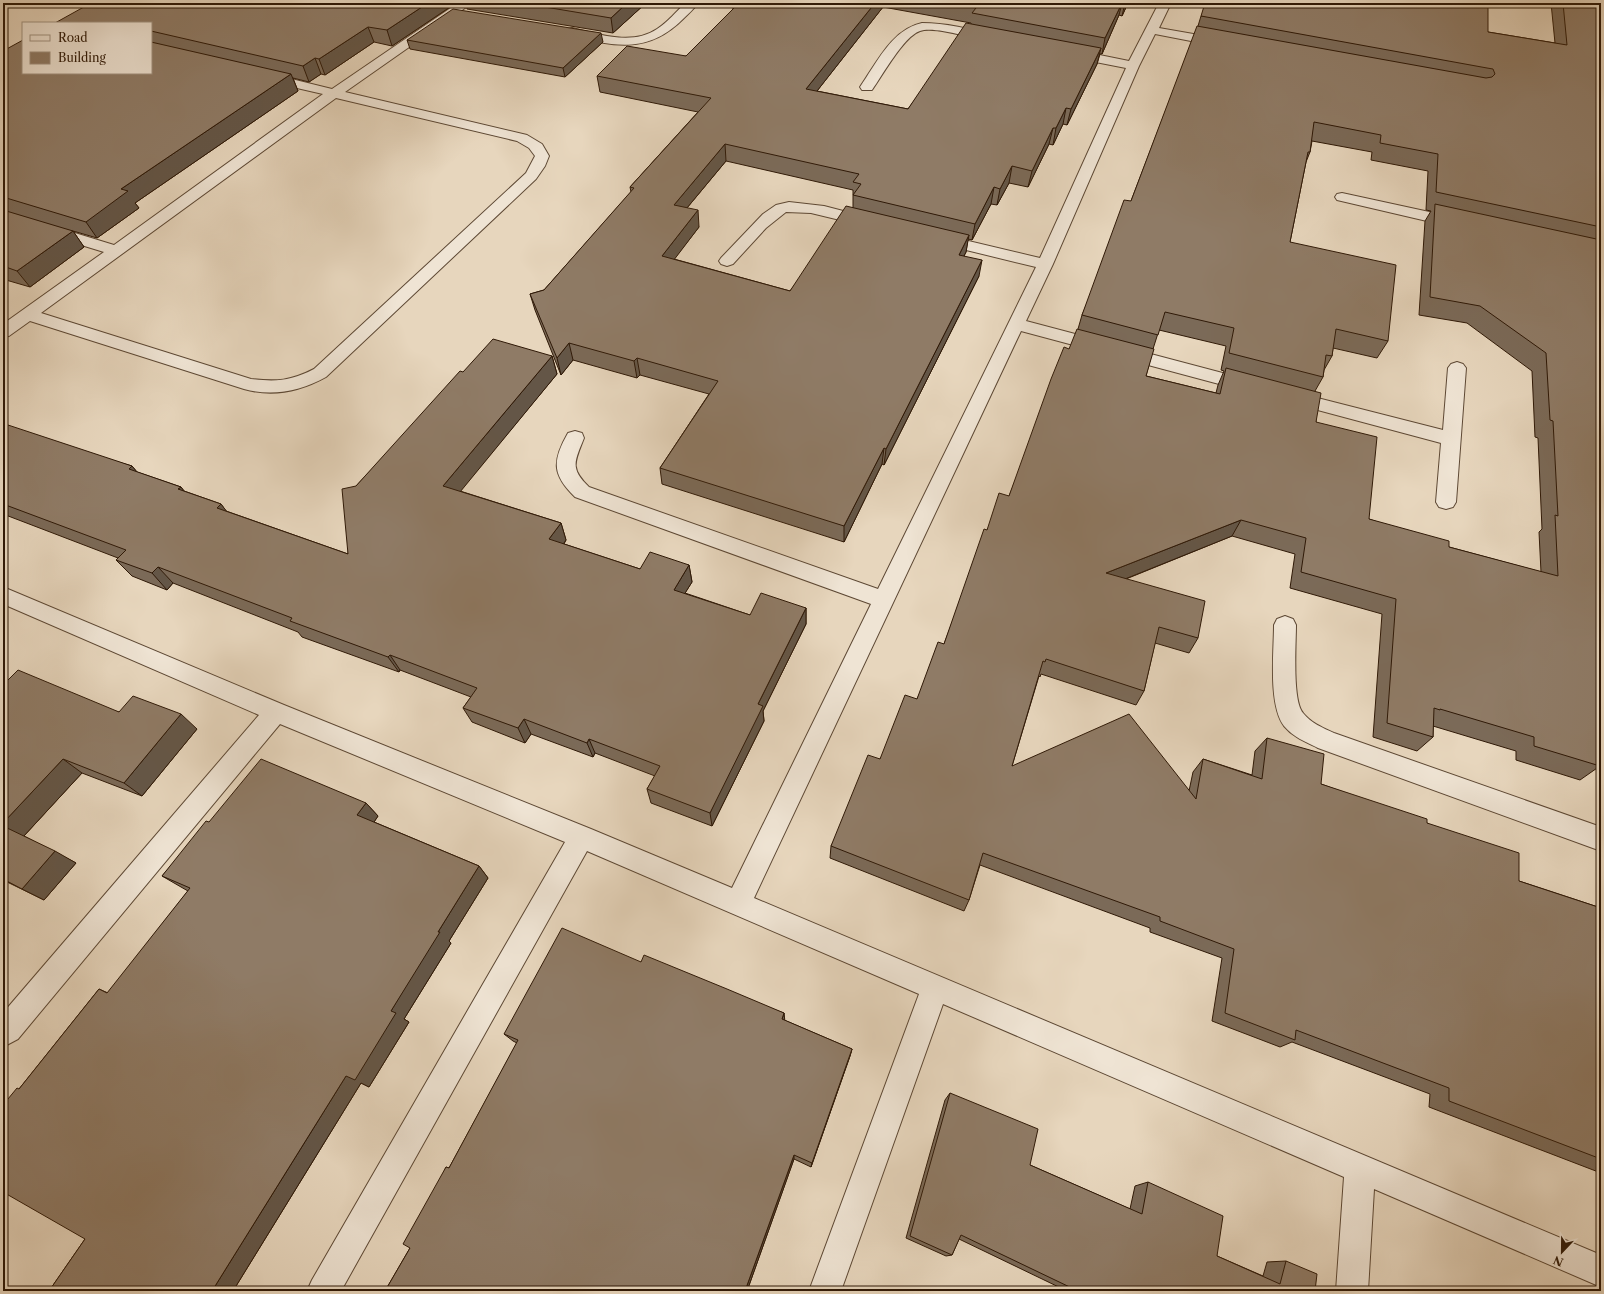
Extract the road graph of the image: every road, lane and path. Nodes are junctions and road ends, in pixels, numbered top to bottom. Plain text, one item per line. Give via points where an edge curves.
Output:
1 (692, 3) edge
2 (1165, 3) edge
3 (463, 10) edge
4 (1152, 30) junction
5 (563, 31) edge
6 (1001, 40) edge
7 (1237, 46) edge
8 (1055, 50) edge
9 (1133, 66) junction
10 (258, 75) edge
11 (867, 87) dead end
12 (334, 93) junction
13 (1342, 197) dead end
14 (3, 216) edge
15 (886, 226) edge
16 (1471, 226) edge
17 (924, 235) edge
18 (115, 250) junction
19 (727, 261) dead end
20 (1045, 264) junction
21 (26, 314) junction
22 (1016, 324) junction
23 (3, 332) edge
24 (1457, 368) dead end
25 (575, 438) dead end
26 (1451, 439) junction
27 (1446, 502) dead end
28 (3, 595) edge
29 (884, 600) junction
30 (1285, 625) dead end
31 (276, 712) junction
32 (582, 837) junction
33 (1601, 839) edge
34 (738, 903) junction
35 (934, 987) junction
36 (3, 1033) edge
37 (1360, 1168) junction
38 (1601, 1271) edge
39 (323, 1291) edge
40 (825, 1291) edge
41 (1352, 1291) edge

1 - 5 street via 658,34 644,39 627,41
2 - 4 street
3 - 12 street
4 - 7 street
4 - 9 street
6 - 11 street via 938,28 916,27 903,36
8 - 9 street
9 - 20 street
10 - 12 street
12 - 18 street
12 - 21 street via 522,138 532,142 542,156 530,176 320,373 306,382 289,387 269,388 250,385
13 - 16 street
14 - 18 street
15 - 19 street via 811,208 782,208 772,214
17 - 20 street
18 - 21 street
20 - 22 street
21 - 23 street
22 - 26 street
22 - 29 street
24 - 26 street
25 - 29 street via 565,466 570,482 582,492
26 - 27 street
28 - 31 street
29 - 34 street
30 - 33 street via 1285,699 1292,718 1302,728 1326,740
31 - 32 street
31 - 36 street
32 - 34 street
32 - 39 street
34 - 35 street
35 - 37 street
35 - 40 street
37 - 38 street
37 - 41 street

